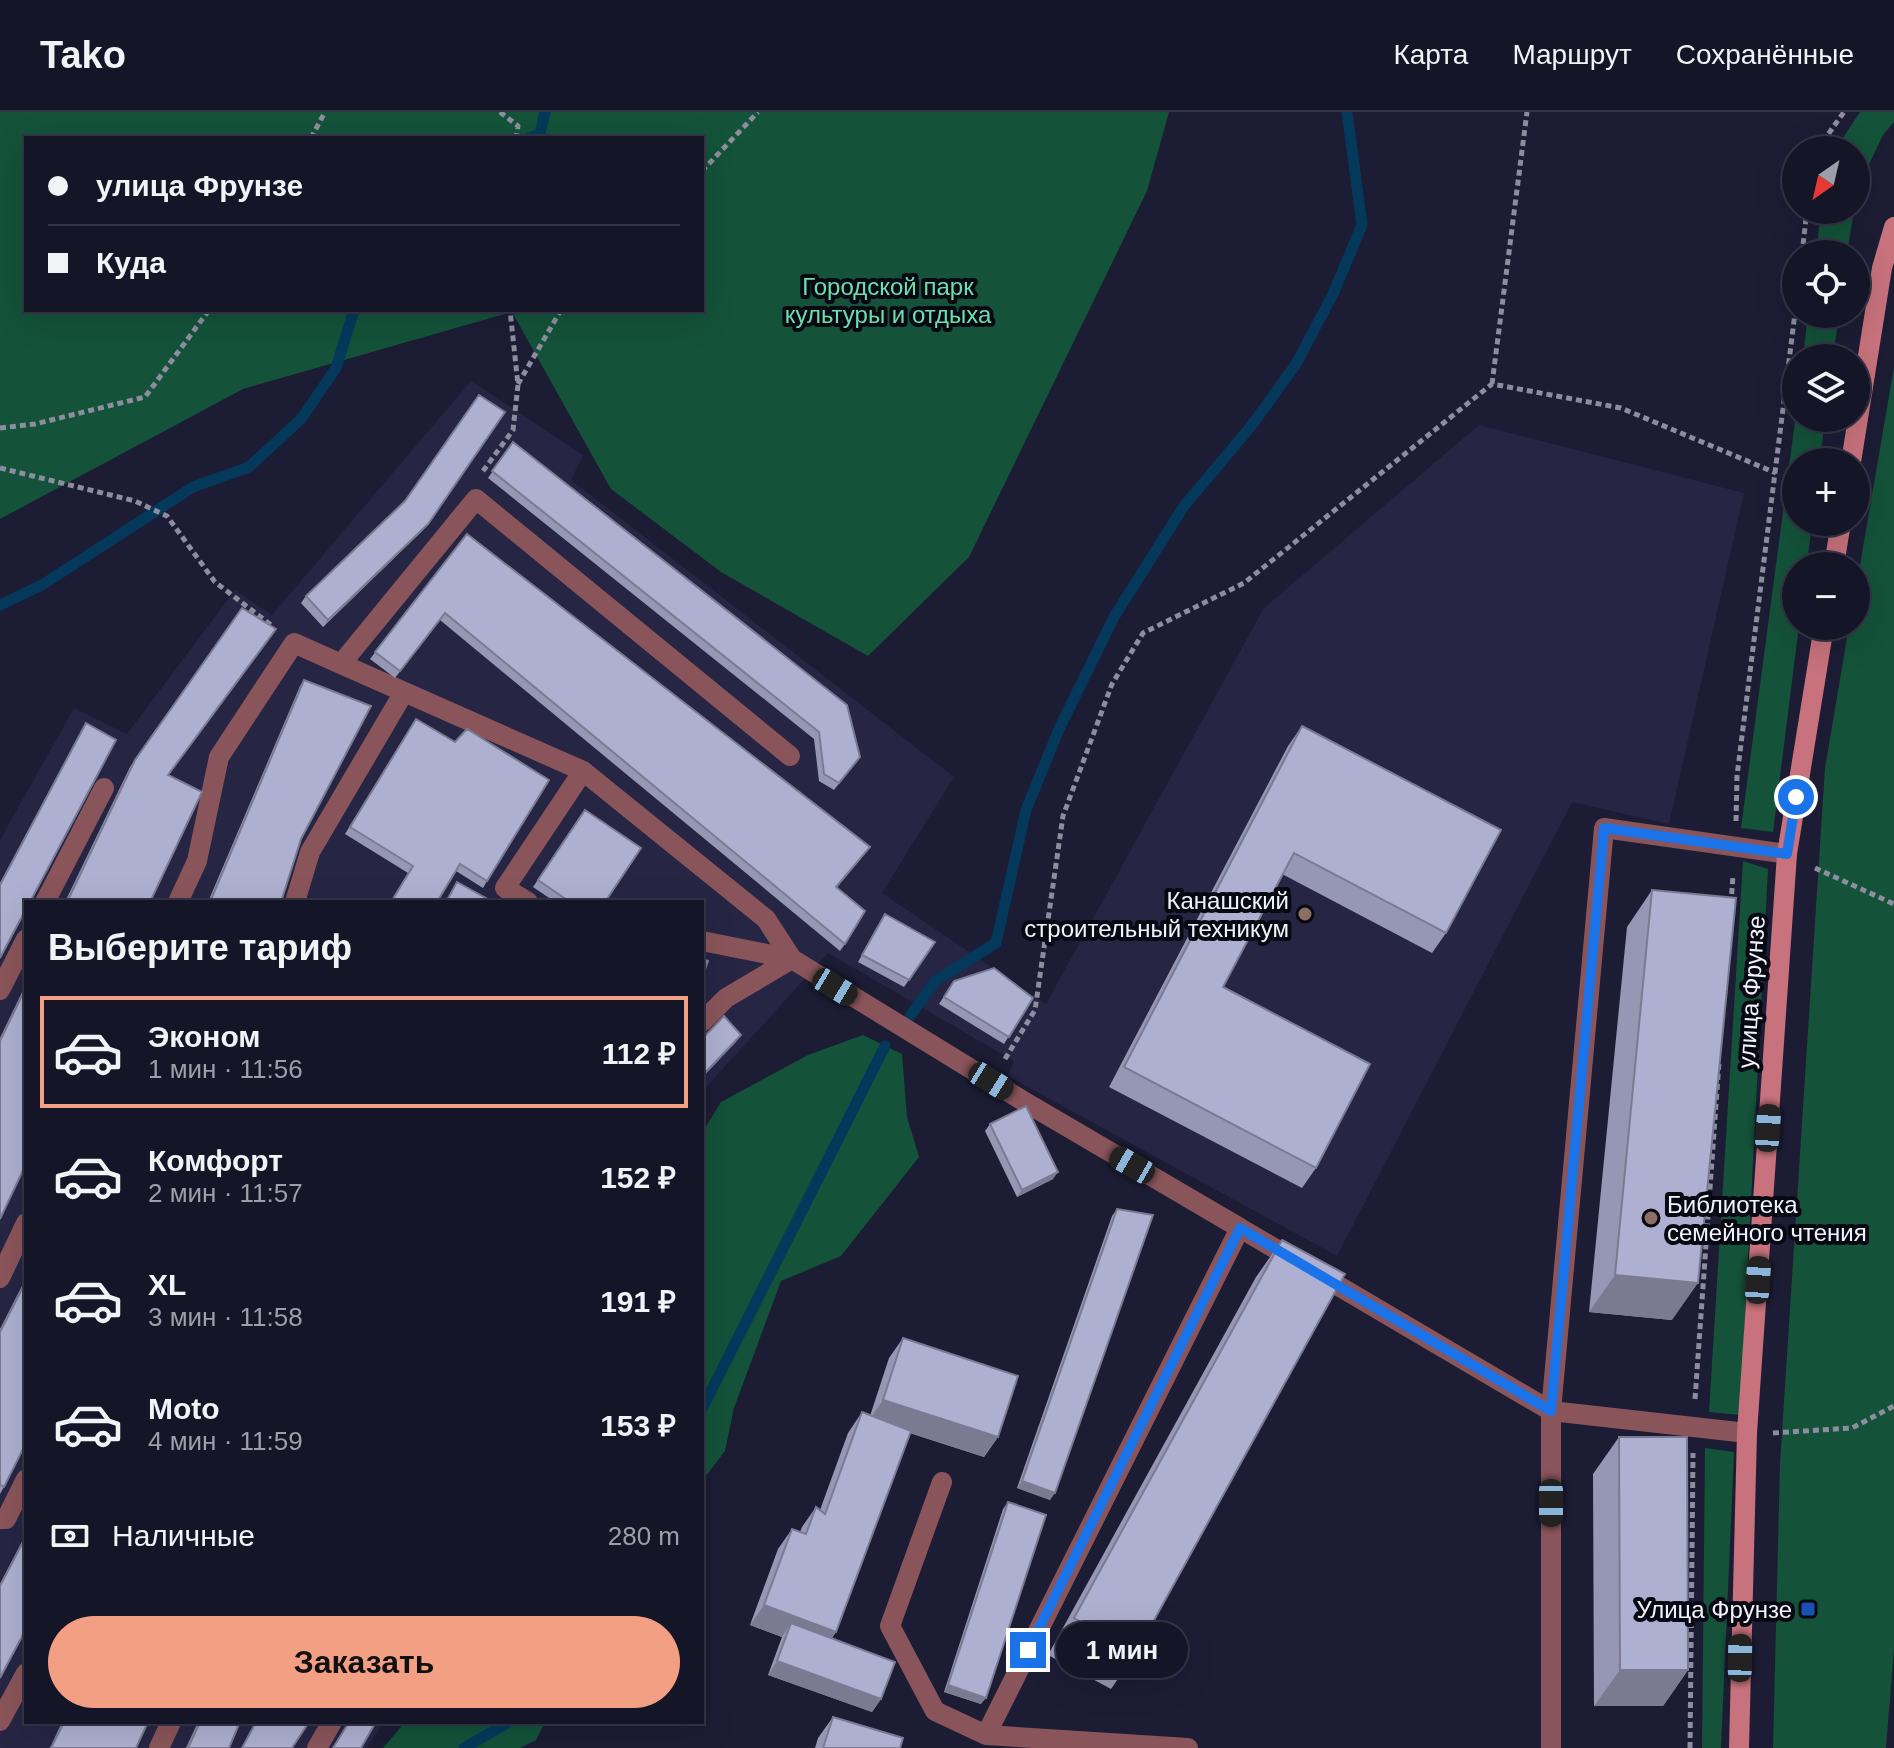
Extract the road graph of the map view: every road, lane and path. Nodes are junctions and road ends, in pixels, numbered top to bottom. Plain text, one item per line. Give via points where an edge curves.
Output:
1 (325, 112) edge
2 (500, 112) edge
3 (758, 112) edge
4 (1527, 112) edge
5 (1844, 112) edge
6 (312, 136) edge
7 (516, 136) edge
8 (1827, 136) edge
9 (704, 169) edge
10 (1894, 227) edge
11 (208, 312) edge
12 (510, 312) edge
13 (560, 312) edge
14 (1793, 328) edge
15 (1492, 384) junction
16 (518, 385) junction
17 (0, 428) edge
18 (1853, 448) edge
19 (0, 468) edge
20 (1776, 473) junction
21 (476, 499) junction
22 (1822, 640) edge
23 (294, 643) junction
24 (341, 664) junction
25 (404, 692) junction
26 (790, 756) dead end
27 (583, 771) junction
28 (104, 788) dead end
29 (1735, 844) junction
30 (1787, 854) junction
31 (46, 900) edge
32 (179, 900) edge
33 (296, 900) edge
34 (525, 900) edge
35 (1894, 904) edge
36 (1731, 907) edge
37 (704, 941) edge
38 (24, 943) edge
39 (792, 959) junction
40 (0, 990) edge
41 (704, 1020) edge
42 (1720, 1049) edge
43 (991, 1081) junction
44 (24, 1227) edge
45 (1240, 1228) junction
46 (0, 1278) edge
47 (1894, 1406) edge
48 (1551, 1411) junction
49 (1693, 1426) junction
50 (1747, 1433) junction
51 (942, 1482) dead end
52 (24, 1483) edge
53 (0, 1519) edge
54 (24, 1677) edge
55 (0, 1721) edge
56 (170, 1724) edge
57 (331, 1724) edge
58 (986, 1735) junction
59 (159, 1748) edge
60 (317, 1748) edge
61 (1188, 1748) edge
62 (1551, 1748) edge
63 (1690, 1748) edge
64 (1739, 1748) edge

1 - 6 path
2 - 7 path via 518,126
3 - 9 path
4 - 15 path
5 - 8 path
10 - 18 main road via 1882,268
11 - 17 path via 145,397
12 - 16 path
13 - 16 path
14 - 20 path
15 - 20 path via 1621,408
15 - 43 path via 1244,583 1143,633 1112,684 1063,816 1035,1010
16 - 21 path via 513,430 475,482
19 - 23 path via 135,501 167,516 215,582
20 - 29 path via 1737,776
21 - 24 lane
21 - 26 lane
22 - 30 main road, улица Фрунзе
23 - 24 lane
23 - 32 lane via 219,757 197,861
24 - 25 lane
25 - 27 lane
25 - 33 lane via 310,852
27 - 34 lane via 505,888
27 - 39 lane via 766,919
28 - 31 lane
29 - 30 lane
29 - 36 path
29 - 48 lane via 1604,828
30 - 35 path
30 - 50 main road, улица Фрунзе
37 - 39 lane
38 - 40 lane
39 - 41 lane via 726,998
39 - 43 lane
42 - 49 path
43 - 45 lane
44 - 46 lane
45 - 48 lane
45 - 58 lane
47 - 50 path via 1852,1428
48 - 49 lane
48 - 62 lane
49 - 50 lane
49 - 63 path
50 - 64 main road, улица Фрунзе
51 - 58 lane via 890,1626 935,1711
52 - 53 lane via 6,1519
54 - 55 lane
56 - 59 lane
57 - 60 lane
58 - 61 lane

